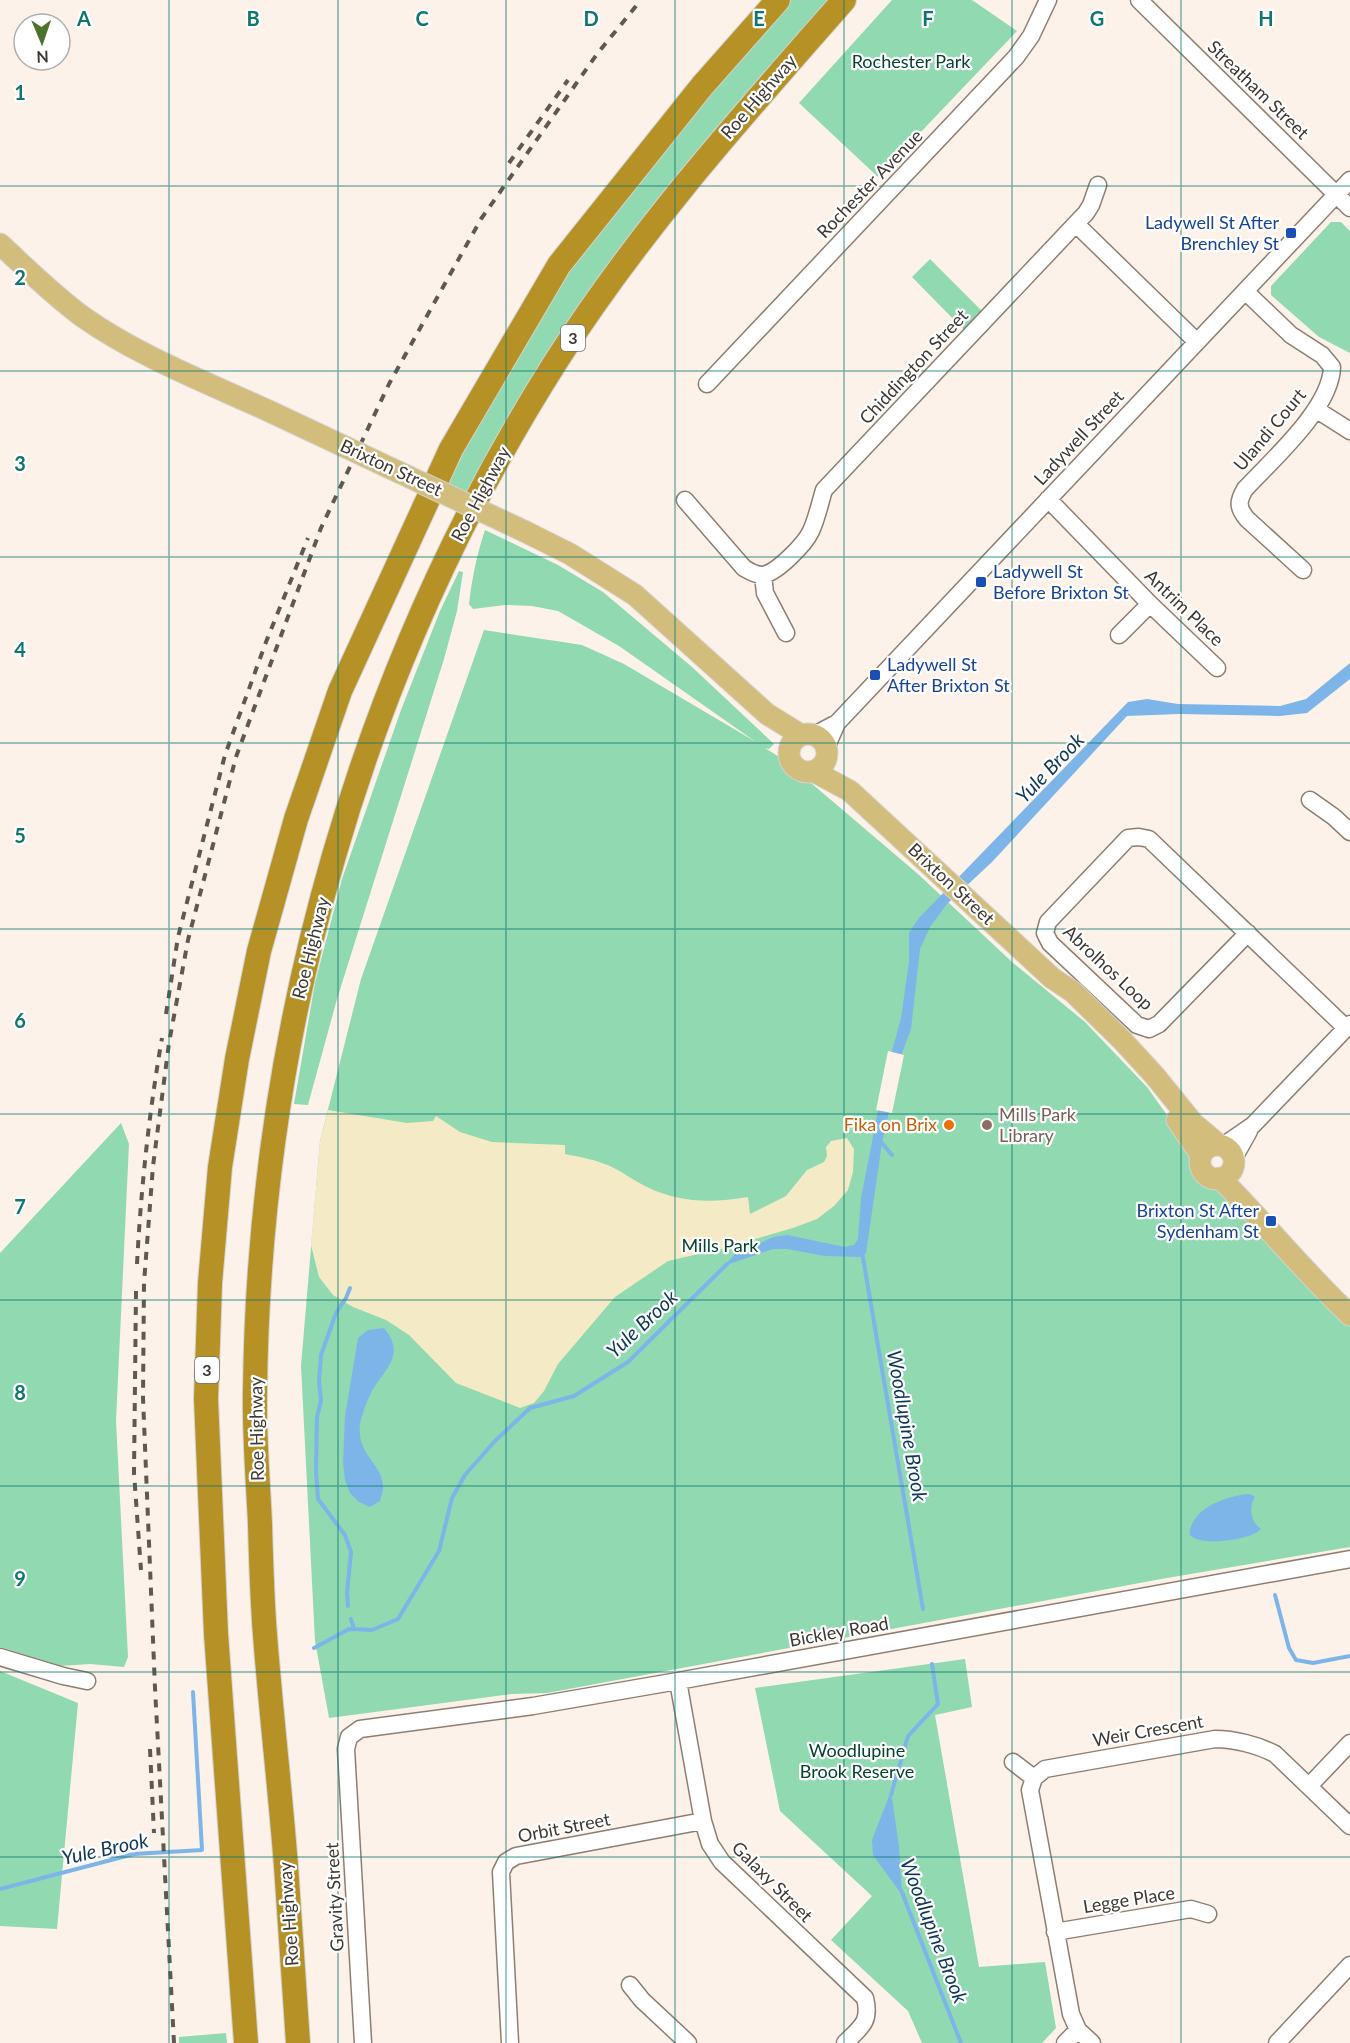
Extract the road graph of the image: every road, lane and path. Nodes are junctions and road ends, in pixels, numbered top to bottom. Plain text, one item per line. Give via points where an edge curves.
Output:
1 (778, 0) edge
2 (844, 0) edge
3 (1048, 0) edge
4 (1139, 0) edge
5 (1350, 180) edge
6 (1098, 185) dead end
7 (1336, 194) junction
8 (1350, 208) edge
9 (1076, 224) junction
10 (0, 244) edge
11 (1245, 291) junction
12 (1196, 341) junction
13 (707, 384) dead end
14 (1317, 410) junction
15 (1350, 431) edge
16 (1048, 499) junction
17 (685, 500) dead end
18 (1303, 570) dead end
19 (763, 575) junction
20 (1150, 604) junction
21 (786, 633) dead end
22 (1119, 635) dead end
23 (1217, 668) dead end
24 (811, 743) junction
25 (813, 771) junction
26 (850, 791) junction
27 (1310, 800) dead end
28 (1350, 832) edge
29 (1248, 933) junction
30 (1348, 1026) edge
31 (1222, 1157) junction
32 (1347, 1305) edge
33 (1350, 1559) edge
34 (0, 1657) edge
35 (87, 1681) dead end
36 (678, 1681) junction
37 (1350, 1743) edge
38 (346, 1749) joint
39 (1013, 1762) dead end
40 (1034, 1778) junction
41 (1309, 1786) junction
42 (703, 1821) junction
43 (1350, 1826) edge
44 (1208, 1914) dead end
45 (1055, 1932) junction
46 (1350, 1965) edge
47 (630, 1984) dead end
48 (1077, 2030) junction
49 (246, 2043) edge
50 (298, 2043) edge
51 (363, 2043) edge
52 (510, 2043) edge
53 (688, 2043) edge
54 (845, 2043) edge
55 (1065, 2043) edge
56 (1092, 2043) edge
57 (1277, 2043) edge

1 - 49 highway, 3 via 702,86 559,265 451,449 340,691 296,819 259,951 220,1167 206,1399 216,1634
2 - 50 highway, Roe Highway / 3 via 732,127 629,257 556,362 492,471 434,585 384,704 342,830 306,958 268,1172 254,1396 264,1630
3 - 13 street, Rochester Avenue via 1016,57
4 - 7 street, Streatham Street
5 - 7 street, Ladywell Street
6 - 9 street, Chiddington Street via 1091,205
7 - 8 street, Streatham Street
7 - 11 street, Ladywell Street
9 - 12 street
9 - 19 street, Chiddington Street via 824,490 804,543
10 - 24 main road, Brixton Street, bridge via 44,287 117,339 570,554 634,595 767,714
11 - 12 street, Ladywell Street
11 - 14 street, Ulandi Court via 1292,335 1329,361 1332,376
12 - 16 street, Ladywell Street
14 - 15 street
14 - 18 street, Ulandi Court via 1239,500 1239,510 1247,519
16 - 20 street, Antrim Place
16 - 24 street, Ladywell Street via 837,723
17 - 19 street via 744,568
19 - 21 street via 765,593
20 - 22 street
20 - 23 street, Antrim Place
24 - 25 main road via 822,765
24 - 25 main road, Brixton Street via 789,758 795,767
24 - 26 main road, Brixton Street
25 - 26 main road, Brixton Street
26 - 31 main road, Brixton Street via 1122,1040
27 - 28 street
29 - 29 street, Abrolhos Loop via 1149,839 1139,837 1128,838 1120,846 1048,922 1046,933 1050,943 1137,1025 1149,1029 1159,1024
29 - 30 street, Abrolhos Loop
30 - 31 street
31 - 32 main road, Brixton Street via 1249,1207 1289,1253
33 - 36 street, Bickley Road
34 - 35 street
36 - 38 street, Bickley Road via 533,1706 360,1729 349,1737
36 - 42 street, Galaxy Street
37 - 41 street
38 - 51 street, Gravity Street
39 - 40 street
40 - 41 street, Weir Crescent via 1045,1769 1225,1739 1275,1754
40 - 45 street via 1030,1790
41 - 43 street, Weir Crescent
42 - 52 street, Orbit Street via 516,1856 506,1862 501,1872
42 - 54 street, Galaxy Street via 710,1844 722,1862 865,1998 865,2022
44 - 45 street, Legge Place via 1191,1909
45 - 48 street
46 - 57 street
47 - 53 street
48 - 55 street
48 - 56 street

